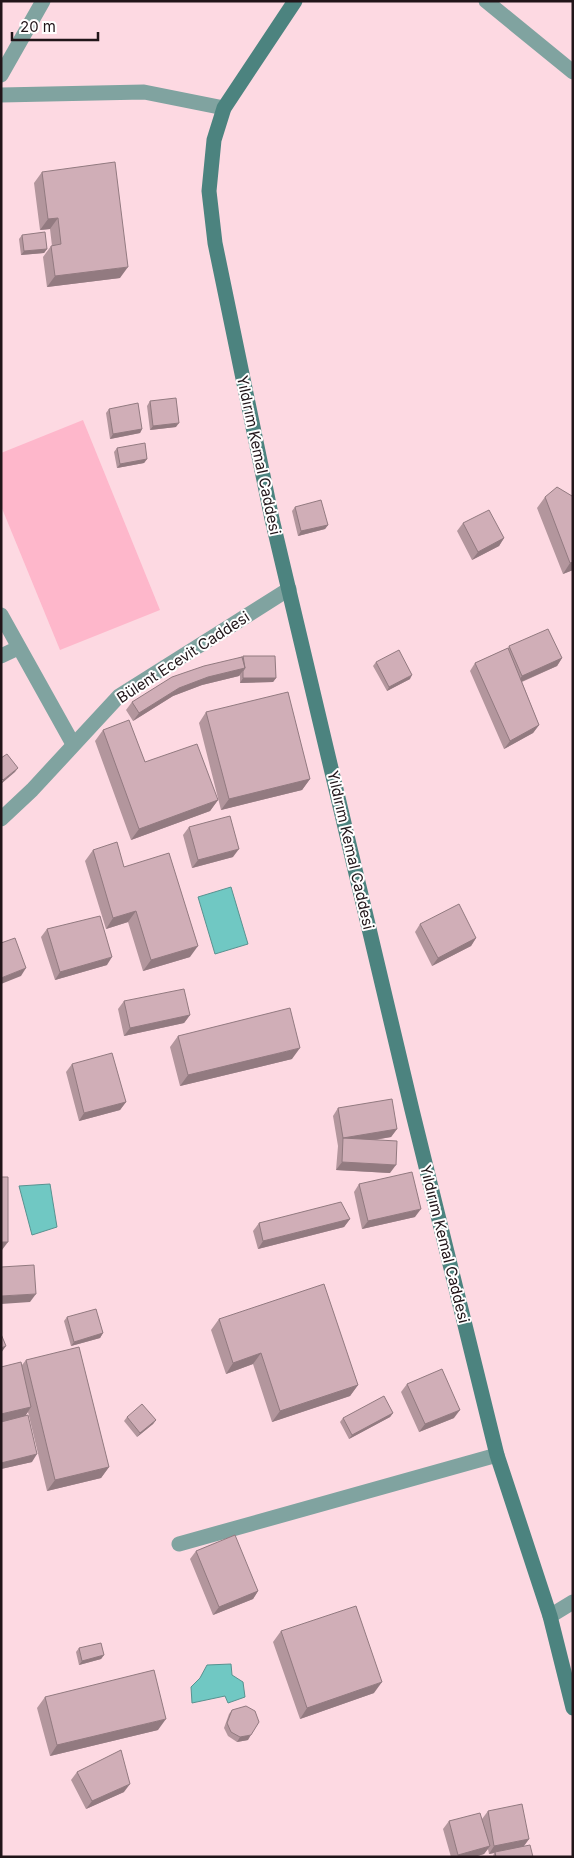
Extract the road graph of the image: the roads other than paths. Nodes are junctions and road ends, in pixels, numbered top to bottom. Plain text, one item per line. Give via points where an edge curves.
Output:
1 (43, 1) edge
2 (295, 1) edge
3 (486, 1) edge
4 (573, 72) edge
5 (1, 76) edge
6 (1, 95) edge
7 (224, 108) junction
8 (289, 589) junction
9 (1, 615) edge
10 (18, 648) junction
11 (1, 656) edge
12 (73, 744) junction
13 (1, 820) edge
14 (497, 1455) junction
15 (179, 1544) dead end
16 (573, 1602) edge
17 (550, 1616) junction
18 (573, 1708) edge

1 - 5 street
2 - 7 street, Yıldırım Kemal Caddesi
3 - 4 street
6 - 7 street via 144,92
7 - 8 street, Yıldırım Kemal Caddesi via 214,140 209,191 215,243
8 - 12 street, Bülent Ecevit Caddesi via 119,696
8 - 14 street, Yıldırım Kemal Caddesi
9 - 10 street
10 - 11 street
10 - 12 street
12 - 13 street, Bülent Ecevit Caddesi
14 - 15 street
14 - 17 street, Yıldırım Kemal Caddesi
16 - 17 street
17 - 18 street, Yıldırım Kemal Caddesi

